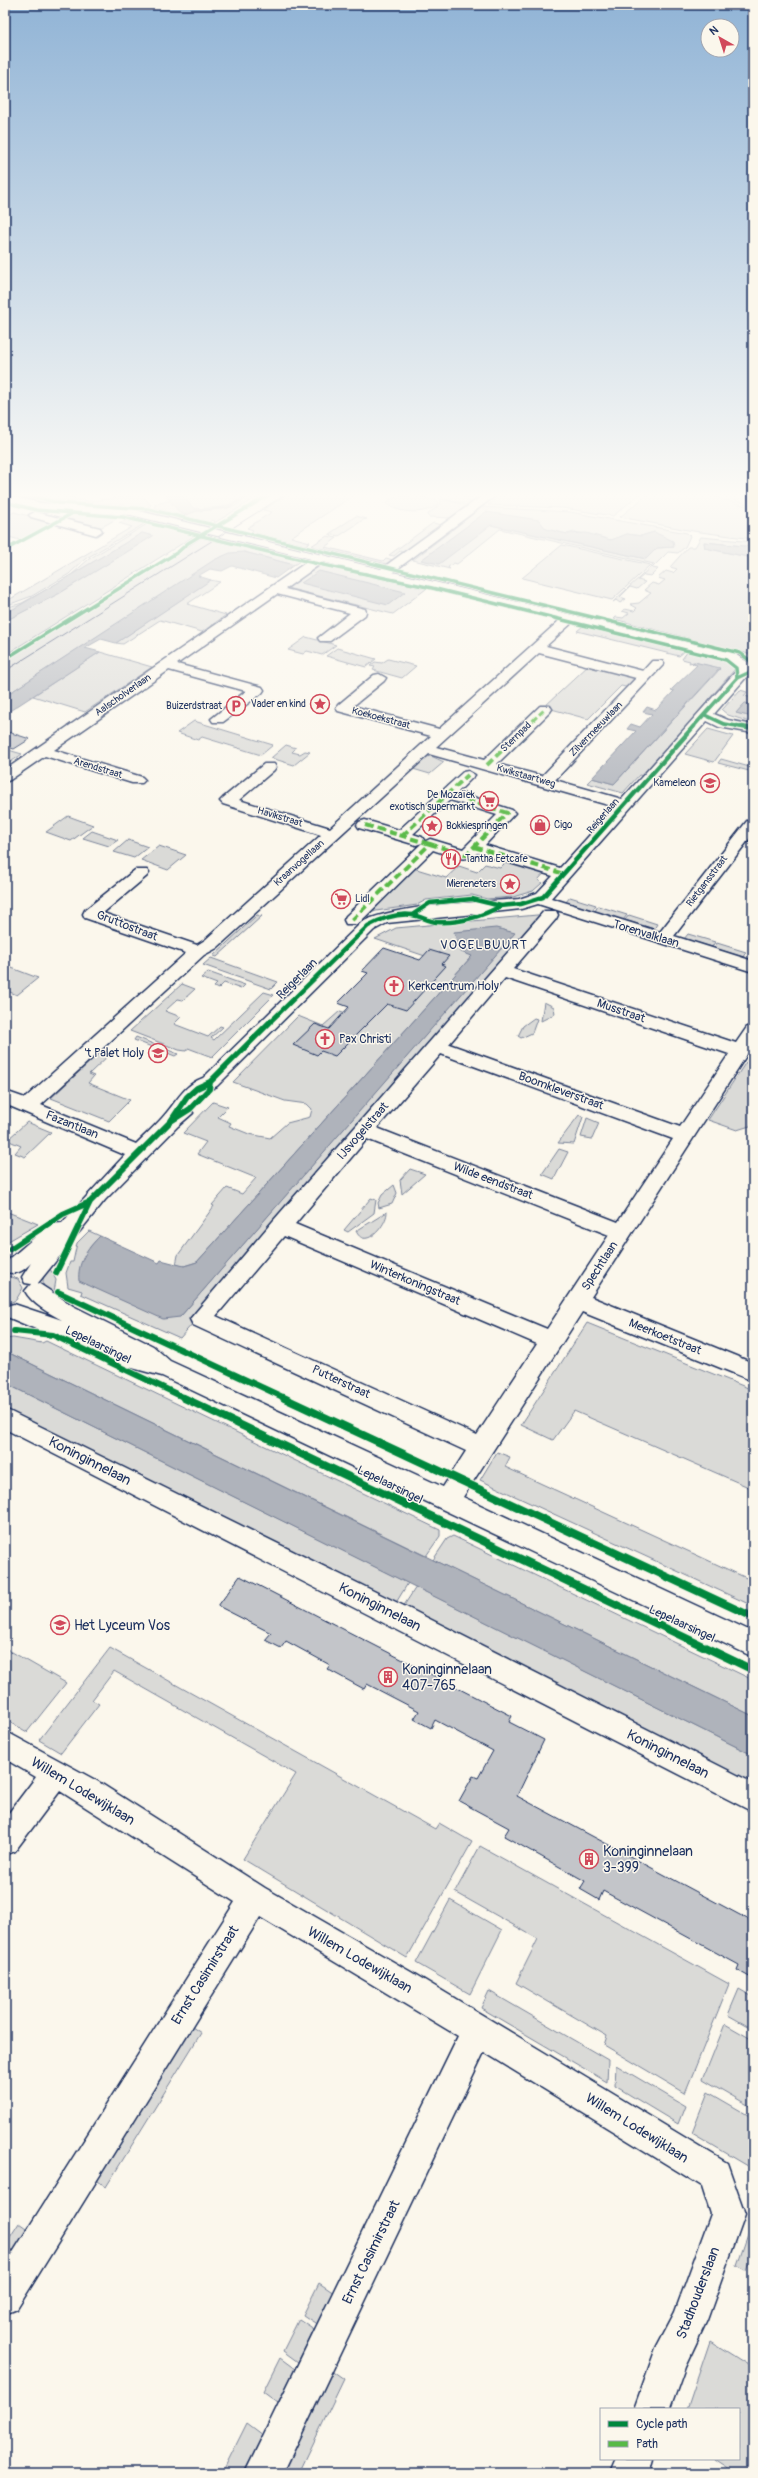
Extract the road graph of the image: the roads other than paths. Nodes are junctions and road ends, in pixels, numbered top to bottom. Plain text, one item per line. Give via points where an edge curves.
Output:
1 (247, 609) edge
2 (347, 609) edge
3 (530, 609) edge
4 (569, 618) junction
5 (325, 638) dead end
6 (536, 648) junction
7 (656, 664) dead end
8 (167, 665) junction
9 (646, 676) junction
10 (379, 678) dead end
11 (545, 709) dead end
12 (705, 715) junction
13 (218, 719) dead end
14 (751, 728) edge
15 (440, 734) junction
16 (425, 748) junction
17 (42, 751) junction
18 (486, 765) junction
19 (269, 767) dead end
20 (468, 775) dead end
21 (5, 777) edge
22 (137, 780) dead end
23 (545, 782) junction
24 (448, 794) junction
25 (626, 804) junction
26 (752, 823) edge
27 (365, 825) dead end
28 (331, 833) junction
29 (402, 836) junction
30 (430, 844) junction
31 (474, 847) junction
32 (141, 873) dead end
33 (564, 874) junction
34 (539, 899) junction
35 (550, 915) dead end
36 (352, 920) dead end
37 (663, 939) junction
38 (198, 951) junction
39 (753, 967) edge
40 (502, 971) junction
41 (753, 1031) edge
42 (438, 1046) junction
43 (740, 1051) junction
44 (5, 1097) edge
45 (27, 1107) junction
46 (363, 1130) junction
47 (684, 1136) junction
48 (139, 1153) junction
49 (90, 1202) junction
50 (280, 1226) junction
51 (622, 1232) junction
52 (9, 1265) edge
53 (35, 1284) junction
54 (578, 1301) junction
55 (10, 1314) edge
56 (201, 1318) joint
57 (550, 1340) junction
58 (168, 1369) junction
59 (753, 1372) edge
60 (5, 1418) edge
61 (480, 1447) junction
62 (447, 1501) junction
63 (753, 1645) edge
64 (5, 1744) edge
65 (56, 1774) junction
66 (753, 1798) edge
67 (5, 1841) edge
68 (255, 1898) junction
69 (478, 2030) junction
70 (715, 2176) joint
71 (5, 2297) edge
72 (652, 2408) edge
73 (634, 2460) edge
74 (264, 2473) edge
75 (628, 2473) edge

1 - 8 street, Aalscholverlaan
2 - 5 street via 360,612
3 - 4 street
4 - 6 street, Kraanvogellaan
4 - 12 street, Reigerlaan via 741,662 746,668
6 - 9 street
6 - 15 street, Kraanvogellaan
7 - 9 street, Zilvermeeuwlaan
8 - 13 street via 257,690
8 - 17 street, Aalscholverlaan
9 - 23 street, Zilvermeeuwlaan
10 - 15 street, Koekoekstraat via 343,708
11 - 18 street, Sternpad
12 - 14 street via 724,724
12 - 25 street, Reigerlaan
15 - 16 street, Kraanvogellaan
16 - 18 street, Kwikstaartweg
16 - 28 street, Kraanvogellaan
17 - 21 street, Aalscholverlaan
17 - 22 street, Arendstraat
18 - 23 street, Kwikstaartweg
19 - 28 street, Havikstraat via 228,802
20 - 24 street
23 - 25 street, Kwikstaartweg
24 - 29 street
24 - 31 street via 507,813
25 - 33 street, Reigerlaan
26 - 37 street, Rietgansstraat
27 - 29 street
28 - 38 street, Kraanvogellaan via 211,944
29 - 30 street
30 - 31 street via 466,855
30 - 36 street
31 - 33 street
32 - 38 street, Gruttostraat via 91,914
33 - 34 street, Reigerlaan
34 - 37 street, Torenvalklaan
34 - 48 street, Reigerlaan via 521,904 399,916 382,919 368,926 210,1082 209,1089 190,1109 171,1121
35 - 40 street, IJsvogelstraat
37 - 39 street, Torenvalklaan
38 - 45 street, Kraanvogellaan
40 - 42 street, IJsvogelstraat
40 - 43 street, Musstraat
41 - 43 street, Spechtlaan
42 - 46 street, IJsvogelstraat
42 - 47 street, Boomkleverstraat
43 - 47 street, Spechtlaan
44 - 45 street, Fazantlaan
45 - 48 street, Fazantlaan
46 - 50 street, IJsvogelstraat
46 - 51 street, Wilde eendstraat
47 - 51 street, Spechtlaan
48 - 49 street, Reigerlaan
49 - 52 street, Reigerlaan
49 - 53 street, Reigerlaan via 45,1259
50 - 56 street, IJsvogelstraat
50 - 57 street, Winterkoningstraat
51 - 54 street, Spechtlaan
52 - 53 street, Lepelaarsingel via 23,1268
53 - 55 street, Reigerlaan via 26,1306
53 - 58 street, Lepelaarsingel via 52,1306 141,1348
54 - 57 street, Spechtlaan
54 - 59 street, Meerkoetstraat
55 - 58 street, Lepelaarsingel via 39,1319 129,1359
56 - 61 street, Putterstraat
57 - 61 street, Spechtlaan
58 - 62 street, Lepelaarsingel
60 - 66 street, Koninginnelaan
61 - 62 street, Spechtlaan
62 - 63 street, Lepelaarsingel
64 - 65 street, Willem Lodewijklaan
65 - 67 street
65 - 68 street, Willem Lodewijklaan
68 - 69 street, Willem Lodewijklaan
68 - 71 street, Ernst Casimirstraat
69 - 70 street, Willem Lodewijklaan
69 - 74 street, Ernst Casimirstraat
70 - 72 street, Stadhouderslaan via 728,2214 689,2320 669,2361
73 - 75 street

